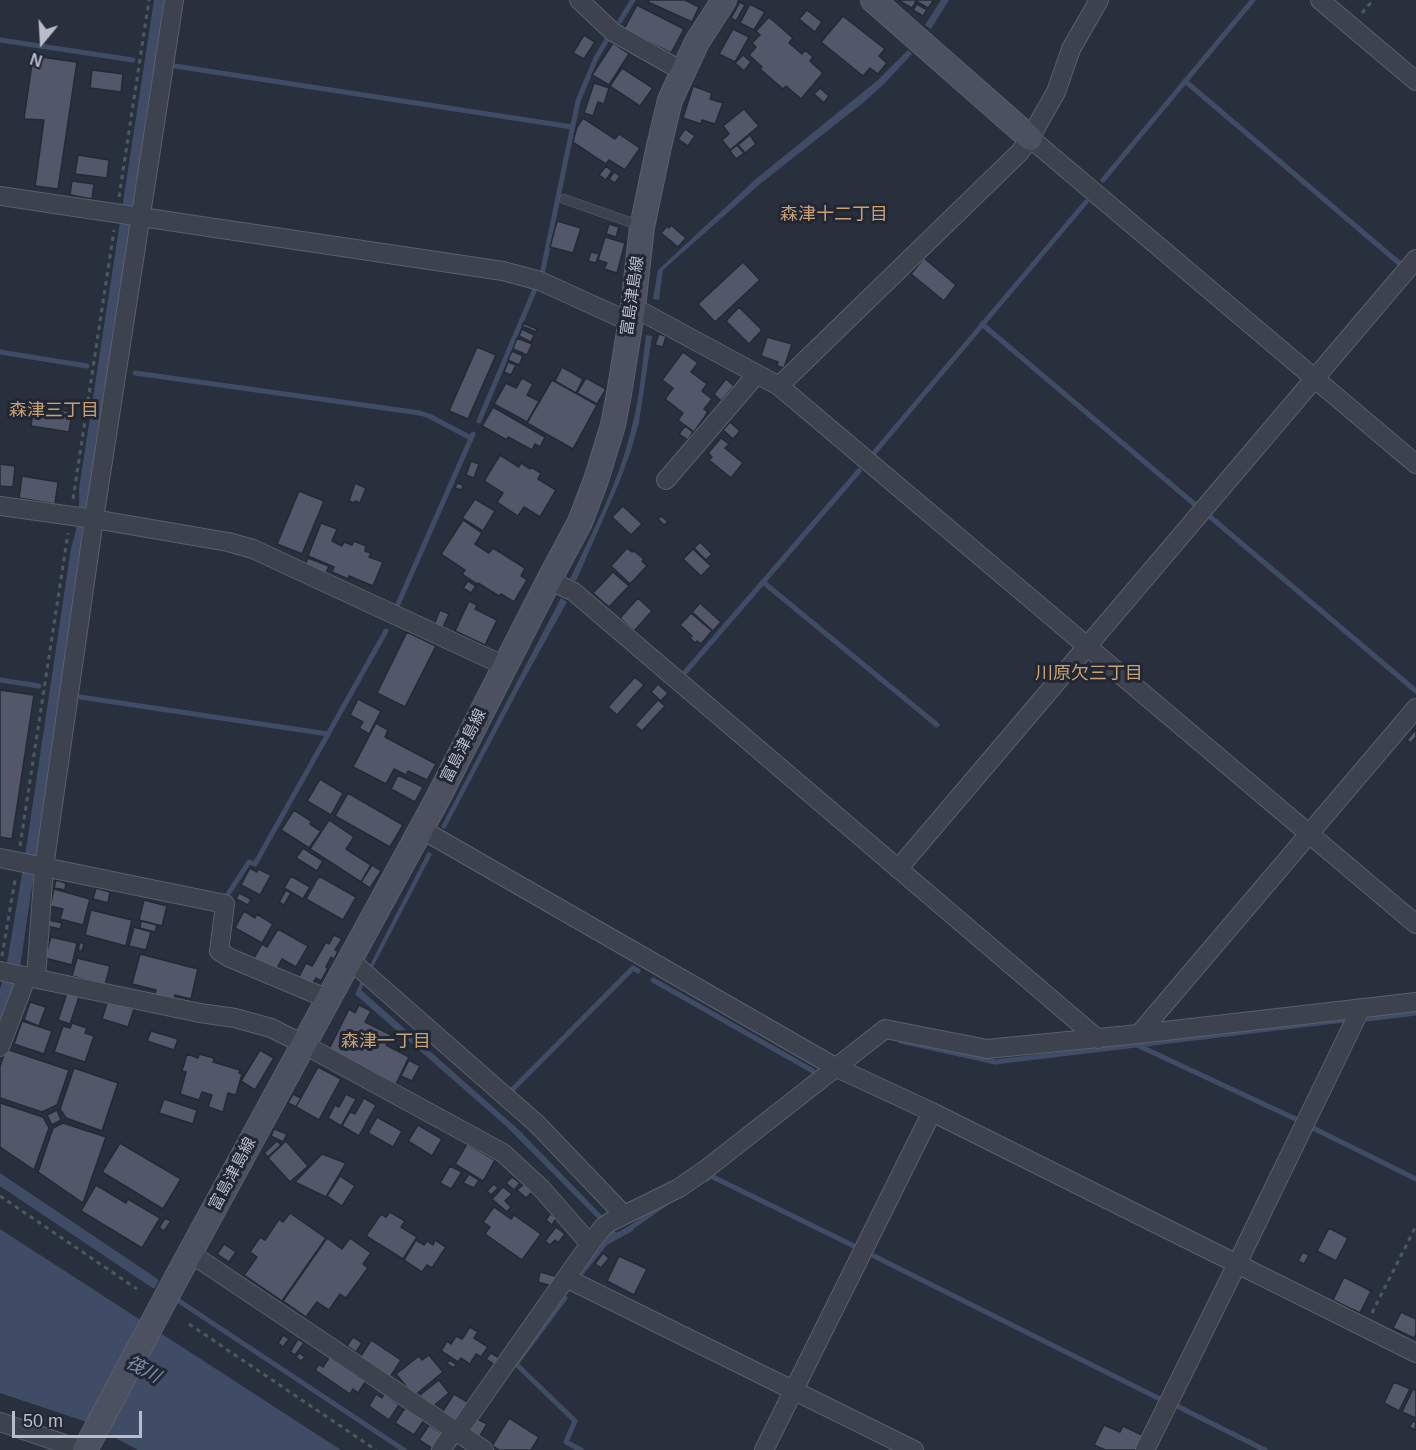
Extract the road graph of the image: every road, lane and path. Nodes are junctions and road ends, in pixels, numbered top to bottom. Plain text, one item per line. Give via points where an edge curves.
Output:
1 (149, 0) edge
2 (174, 0) edge
3 (579, 0) edge
4 (724, 0) edge
5 (873, 0) edge
6 (1100, 0) edge
7 (1320, 0) edge
8 (598, 8) edge
9 (682, 71) junction
10 (1416, 81) edge
11 (1030, 138) junction
12 (0, 196) edge
13 (564, 199) dead end
14 (129, 216) junction
15 (642, 227) junction
16 (1416, 259) edge
17 (631, 314) junction
18 (757, 374) junction
19 (1315, 378) junction
20 (779, 386) junction
21 (1416, 464) edge
22 (666, 480) dead end
23 (0, 506) edge
24 (82, 518) junction
25 (549, 580) junction
26 (1087, 646) junction
27 (505, 666) junction
28 (1416, 708) edge
29 (421, 830) junction
30 (1310, 834) junction
31 (24, 863) edge
32 (898, 869) junction
33 (1416, 924) edge
34 (361, 970) junction
35 (15, 971) edge
36 (328, 999) junction
37 (1416, 1002) edge
38 (1360, 1008) junction
39 (1139, 1035) junction
40 (1098, 1039) junction
41 (303, 1044) junction
42 (0, 1047) edge
43 (835, 1067) junction
44 (932, 1112) junction
45 (0, 1196) edge
46 (612, 1221) junction
47 (1416, 1226) edge
48 (590, 1244) junction
49 (190, 1253) junction
50 (1237, 1264) junction
51 (566, 1278) junction
52 (137, 1289) dead end
53 (189, 1324) dead end
54 (1364, 1328) junction
55 (1416, 1353) edge
56 (794, 1390) junction
57 (0, 1422) edge
58 (455, 1432) junction
59 (87, 1444) edge
60 (376, 1450) edge
61 (441, 1450) edge
62 (484, 1450) edge
63 (764, 1450) edge
64 (914, 1450) edge
65 (1145, 1450) edge

1 - 14 path
2 - 14 street
3 - 8 street
4 - 9 main road, 富島津島線
5 - 11 main road
6 - 11 street via 1071,49 1056,92
7 - 10 street
8 - 9 street via 613,32
9 - 15 main road, 富島津島線 via 670,99
11 - 19 street
11 - 20 street
12 - 14 street
13 - 15 lane
14 - 17 street via 503,272
14 - 24 street
14 - 24 path
15 - 17 main road, 富島津島線
16 - 19 street
17 - 18 street
17 - 25 main road, 富島津島線 via 613,425 580,522
18 - 20 street
18 - 22 street
19 - 21 street
19 - 26 street
20 - 26 street
23 - 24 street
24 - 27 street via 253,549
24 - 31 street
24 - 31 path
25 - 27 main road, 富島津島線
25 - 32 street via 574,592
26 - 30 street
26 - 32 street
27 - 29 main road, 富島津島線
28 - 30 street
29 - 34 main road, 富島津島線
29 - 43 street
30 - 33 street
30 - 39 street
31 - 35 street
31 - 35 path
31 - 36 street via 225,904 219,951
32 - 40 street
34 - 36 main road, 富島津島線
34 - 46 street via 537,1124
35 - 41 street via 235,1018 272,1028
35 - 42 street
36 - 41 main road, 富島津島線
37 - 38 street
38 - 39 street
38 - 50 street
39 - 40 street
40 - 43 street via 987,1049 885,1029
41 - 48 street via 503,1153 542,1188
41 - 49 main road, 富島津島線
43 - 44 street
43 - 46 street via 679,1188
44 - 50 street
44 - 56 street
45 - 52 path
46 - 48 street
47 - 54 path
48 - 51 street
49 - 58 street
49 - 59 main road, 富島津島線
50 - 54 street
50 - 65 street
51 - 56 street
51 - 58 street
53 - 60 path
54 - 55 street
56 - 63 street
56 - 64 street
57 - 59 street
58 - 61 street
58 - 62 street

